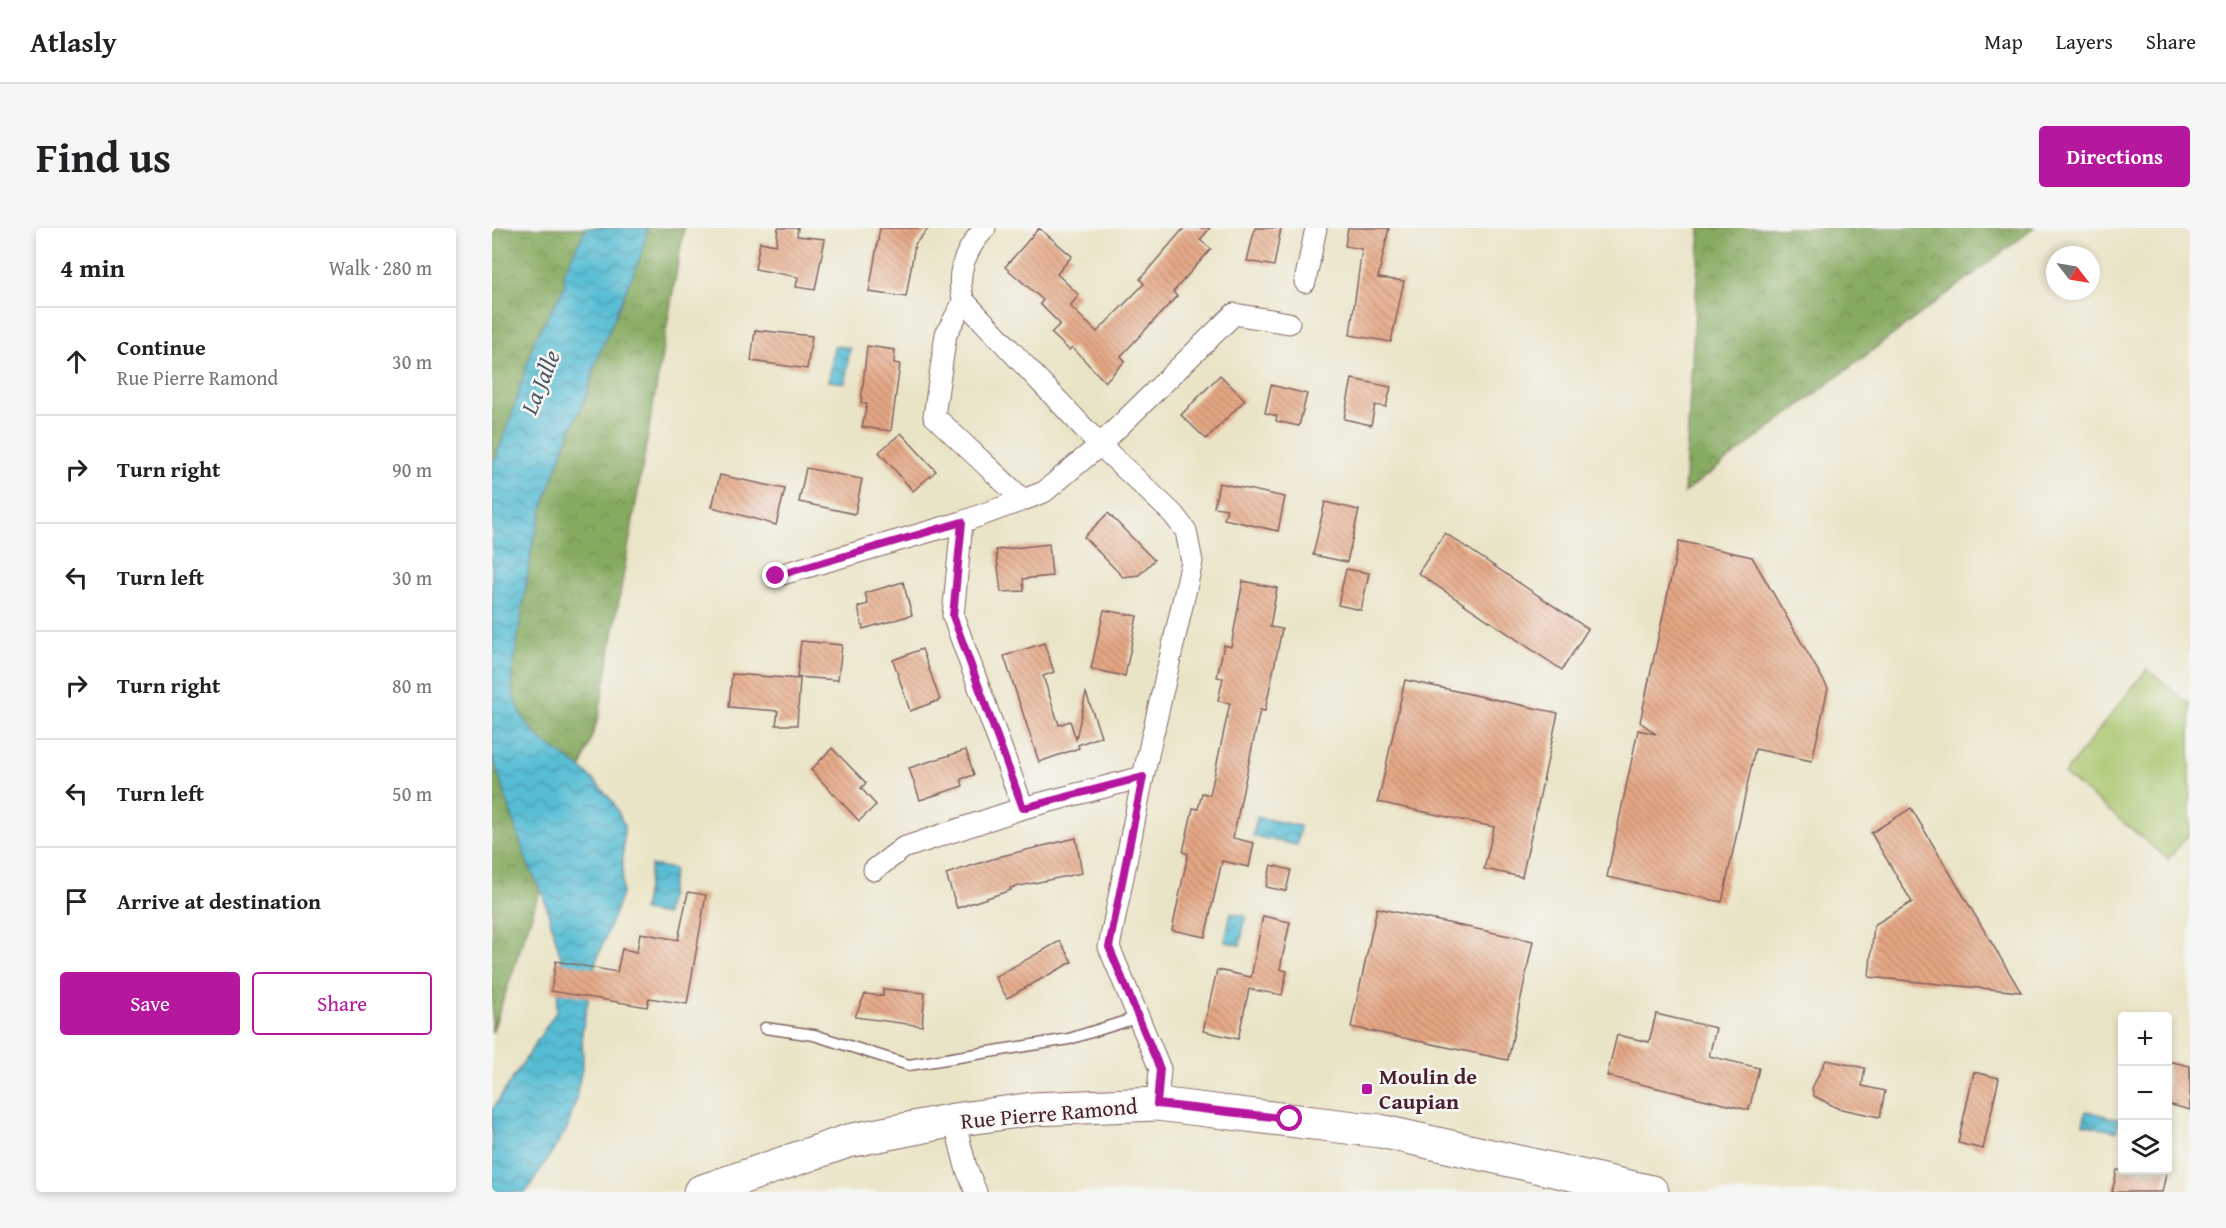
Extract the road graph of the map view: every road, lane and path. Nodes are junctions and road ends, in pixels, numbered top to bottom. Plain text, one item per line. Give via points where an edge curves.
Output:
1 (985, 228) edge
2 (1316, 228) edge
3 (1305, 282) dead end
4 (964, 301) junction
5 (1289, 323) dead end
6 (1100, 445) junction
7 (1023, 500) junction
8 (962, 522) junction
9 (776, 576) dead end
10 (1143, 777) junction
11 (1023, 808) junction
12 (874, 870) dead end
13 (1139, 1017) junction
14 (765, 1028) dead end
15 (1157, 1104) junction
16 (954, 1120) junction
17 (1585, 1185) edge
18 (700, 1192) edge
19 (976, 1192) edge
20 (1652, 1192) edge

1 - 4 street via 966,253 960,281
2 - 3 street
4 - 6 street
4 - 7 street via 946,334 934,416
5 - 6 street via 1234,314
6 - 7 street via 1044,492
6 - 10 street via 1173,514 1186,531 1192,562
7 - 8 street
8 - 9 street
8 - 11 street via 953,616
10 - 11 street
10 - 13 street via 1109,947
11 - 12 street via 903,848
13 - 14 lane via 1069,1039 909,1065 814,1035
13 - 15 street via 1160,1069
15 - 16 main road, Rue Pierre Ramond via 1033,1109
15 - 17 main road, Rue Pierre Ramond via 1380,1131
16 - 18 main road, Rue Pierre Ramond via 848,1141
16 - 19 street
17 - 20 main road, Rue Pierre Ramond

